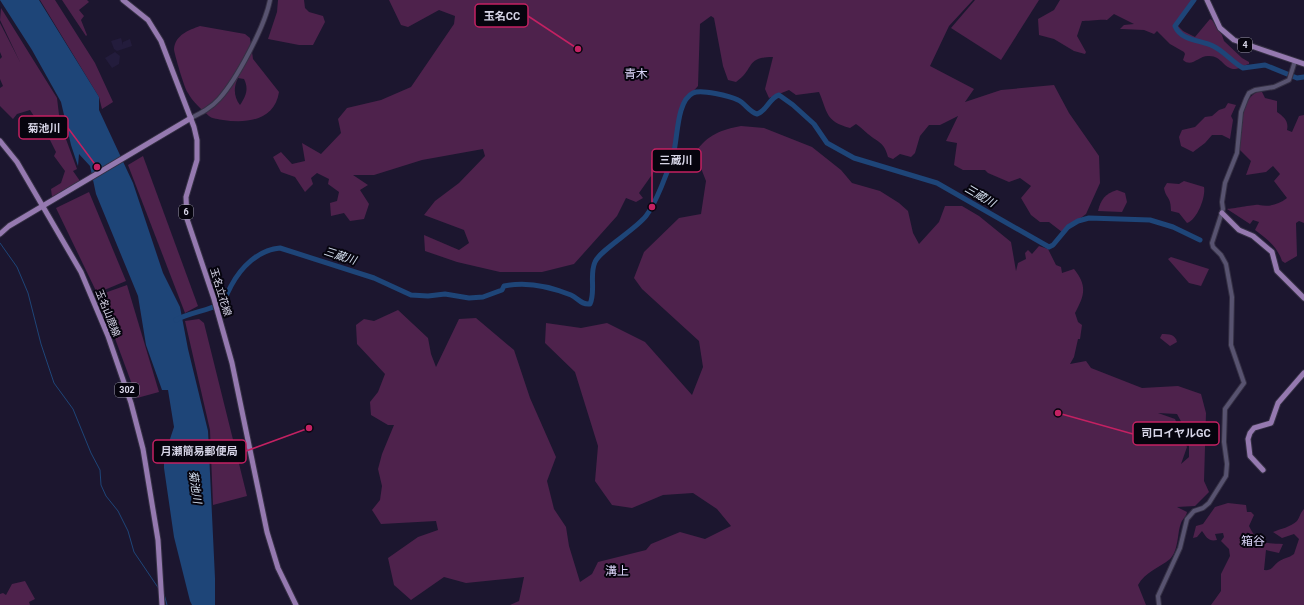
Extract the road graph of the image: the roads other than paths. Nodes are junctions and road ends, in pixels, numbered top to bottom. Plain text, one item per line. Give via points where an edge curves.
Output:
1 (123, 0) edge
2 (270, 0) edge
3 (1206, 0) edge
4 (1295, 61) junction
5 (1304, 64) edge
6 (191, 118) junction
7 (0, 141) edge
8 (43, 206) junction
9 (1222, 213) junction
10 (0, 234) edge
11 (1304, 298) edge
12 (1304, 373) edge
13 (1263, 470) dead end
14 (162, 605) edge
15 (296, 605) edge
16 (1159, 605) edge

1 - 6 main road, 玉名立花線 / 6 via 148,20 161,41
2 - 6 street via 260,31 231,83 212,106
3 - 4 main road, 4 via 1220,28 1228,36 1241,44
4 - 5 main road, 4
4 - 9 street via 1291,77 1284,83 1255,90 1246,99 1241,112 1237,153 1223,191
6 - 8 main road
6 - 15 main road, 玉名立花線 / 6 via 197,140 197,160 186,197 186,214 216,303 232,363 267,532 278,568
7 - 8 main road, 302 via 17,162
8 - 10 main road
8 - 14 main road, 玉名山鹿線 / 302 via 81,272 108,336 131,403 143,449 158,540
9 - 11 main road via 1239,230 1253,236 1272,252 1278,271
9 - 16 street via 1212,243 1226,264 1232,297 1231,345 1244,383 1225,409 1226,476 1209,503 1194,511 1187,519 1180,548 1158,596
12 - 13 main road via 1278,402 1271,423 1254,428 1250,433 1250,456

